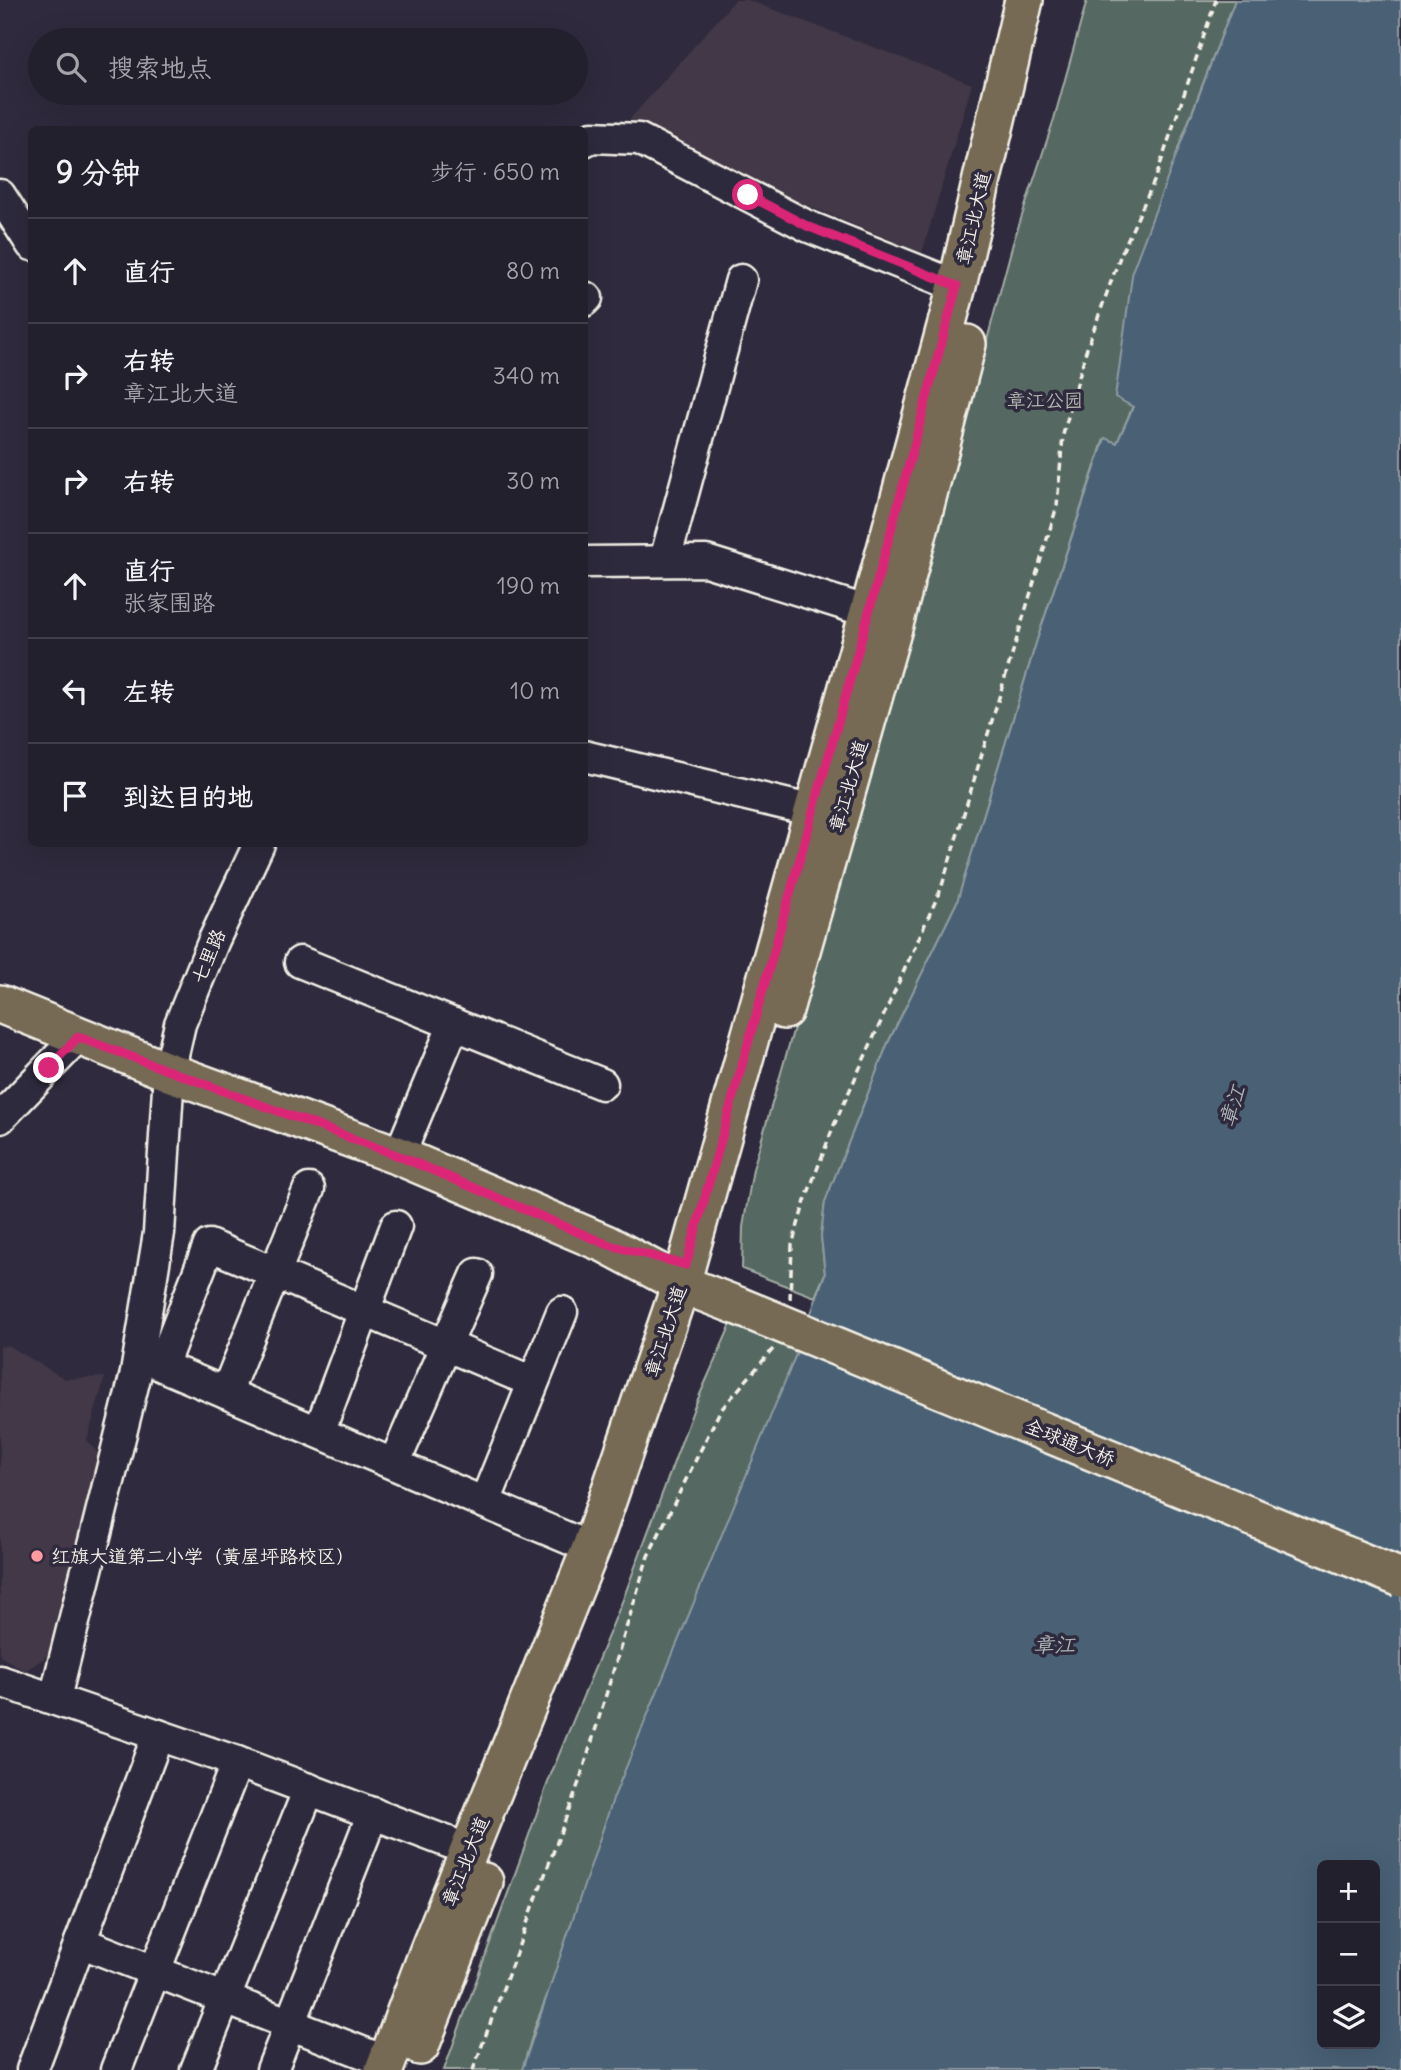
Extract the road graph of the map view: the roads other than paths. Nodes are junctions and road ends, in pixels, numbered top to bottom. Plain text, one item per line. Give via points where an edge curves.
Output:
1 (1024, 0) edge
2 (1050, 0) edge
3 (588, 139) edge
4 (0, 195) edge
5 (28, 239) edge
6 (741, 280) dead end
7 (957, 286) junction
8 (665, 560) junction
9 (588, 562) edge
10 (869, 612) junction
11 (588, 757) edge
12 (814, 811) junction
13 (258, 847) edge
14 (300, 962) dead end
15 (0, 1004) edge
16 (454, 1024) junction
17 (78, 1037) junction
18 (169, 1072) junction
19 (603, 1084) dead end
20 (0, 1118) edge
21 (399, 1156) junction
22 (309, 1189) dead end
23 (396, 1226) dead end
24 (274, 1273) junction
25 (477, 1274) dead end
26 (695, 1279) junction
27 (742, 1298) junction
28 (364, 1312) junction
29 (562, 1312) dead end
30 (446, 1345) junction
31 (533, 1382) junction
32 (226, 1393) junction
33 (319, 1432) junction
34 (394, 1464) junction
35 (485, 1502) junction
36 (591, 1549) junction
37 (1401, 1555) edge
38 (1401, 1578) edge
39 (0, 1681) edge
40 (55, 1698) junction
41 (158, 1735) junction
42 (237, 1762) junction
43 (309, 1790) junction
44 (373, 1813) junction
45 (470, 1850) junction
46 (80, 1942) junction
47 (155, 1971) junction
48 (225, 1999) junction
49 (290, 2024) junction
50 (394, 2067) edge
51 (32, 2070) edge
52 (116, 2070) edge
53 (196, 2070) edge
54 (272, 2070) edge

1 - 7 main road, 章江北大道
2 - 26 main road, 章江北大道 via 985,275 895,621
3 - 7 street via 639,139 807,226
4 - 5 street
6 - 8 street
7 - 10 main road, 章江北大道
8 - 9 street
8 - 10 street via 706,561
10 - 12 main road, 章江北大道
11 - 12 street
12 - 26 main road, 章江北大道
13 - 18 street, 七里路 via 180,1024
14 - 16 street
15 - 17 main road
16 - 19 street
16 - 21 street
17 - 18 main road
17 - 20 street
18 - 21 main road
18 - 40 street, 七里路 via 159,1233 136,1373
21 - 26 main road
22 - 24 street
23 - 28 street
24 - 28 street
24 - 32 street
24 - 32 street via 209,1245 162,1366
25 - 30 street
26 - 27 main road
26 - 36 main road, 章江北大道
26 - 50 main road, 章江北大道 via 612,1557
27 - 37 main road, 全球通大桥
27 - 38 main road, 全球通大桥, bridge
28 - 30 street
28 - 33 street
29 - 31 street
30 - 31 street
30 - 34 street
31 - 35 street
32 - 33 street
33 - 34 street
34 - 35 street
35 - 36 street
36 - 45 main road, 章江北大道
39 - 40 street
40 - 41 street
41 - 42 street
41 - 46 street
42 - 43 street
42 - 47 street
43 - 44 street
43 - 48 street
44 - 45 street
44 - 49 street
45 - 50 main road, 章江北大道
46 - 47 street
46 - 51 street
47 - 48 street
47 - 52 street
48 - 49 street
48 - 53 street
49 - 50 street
49 - 54 street

